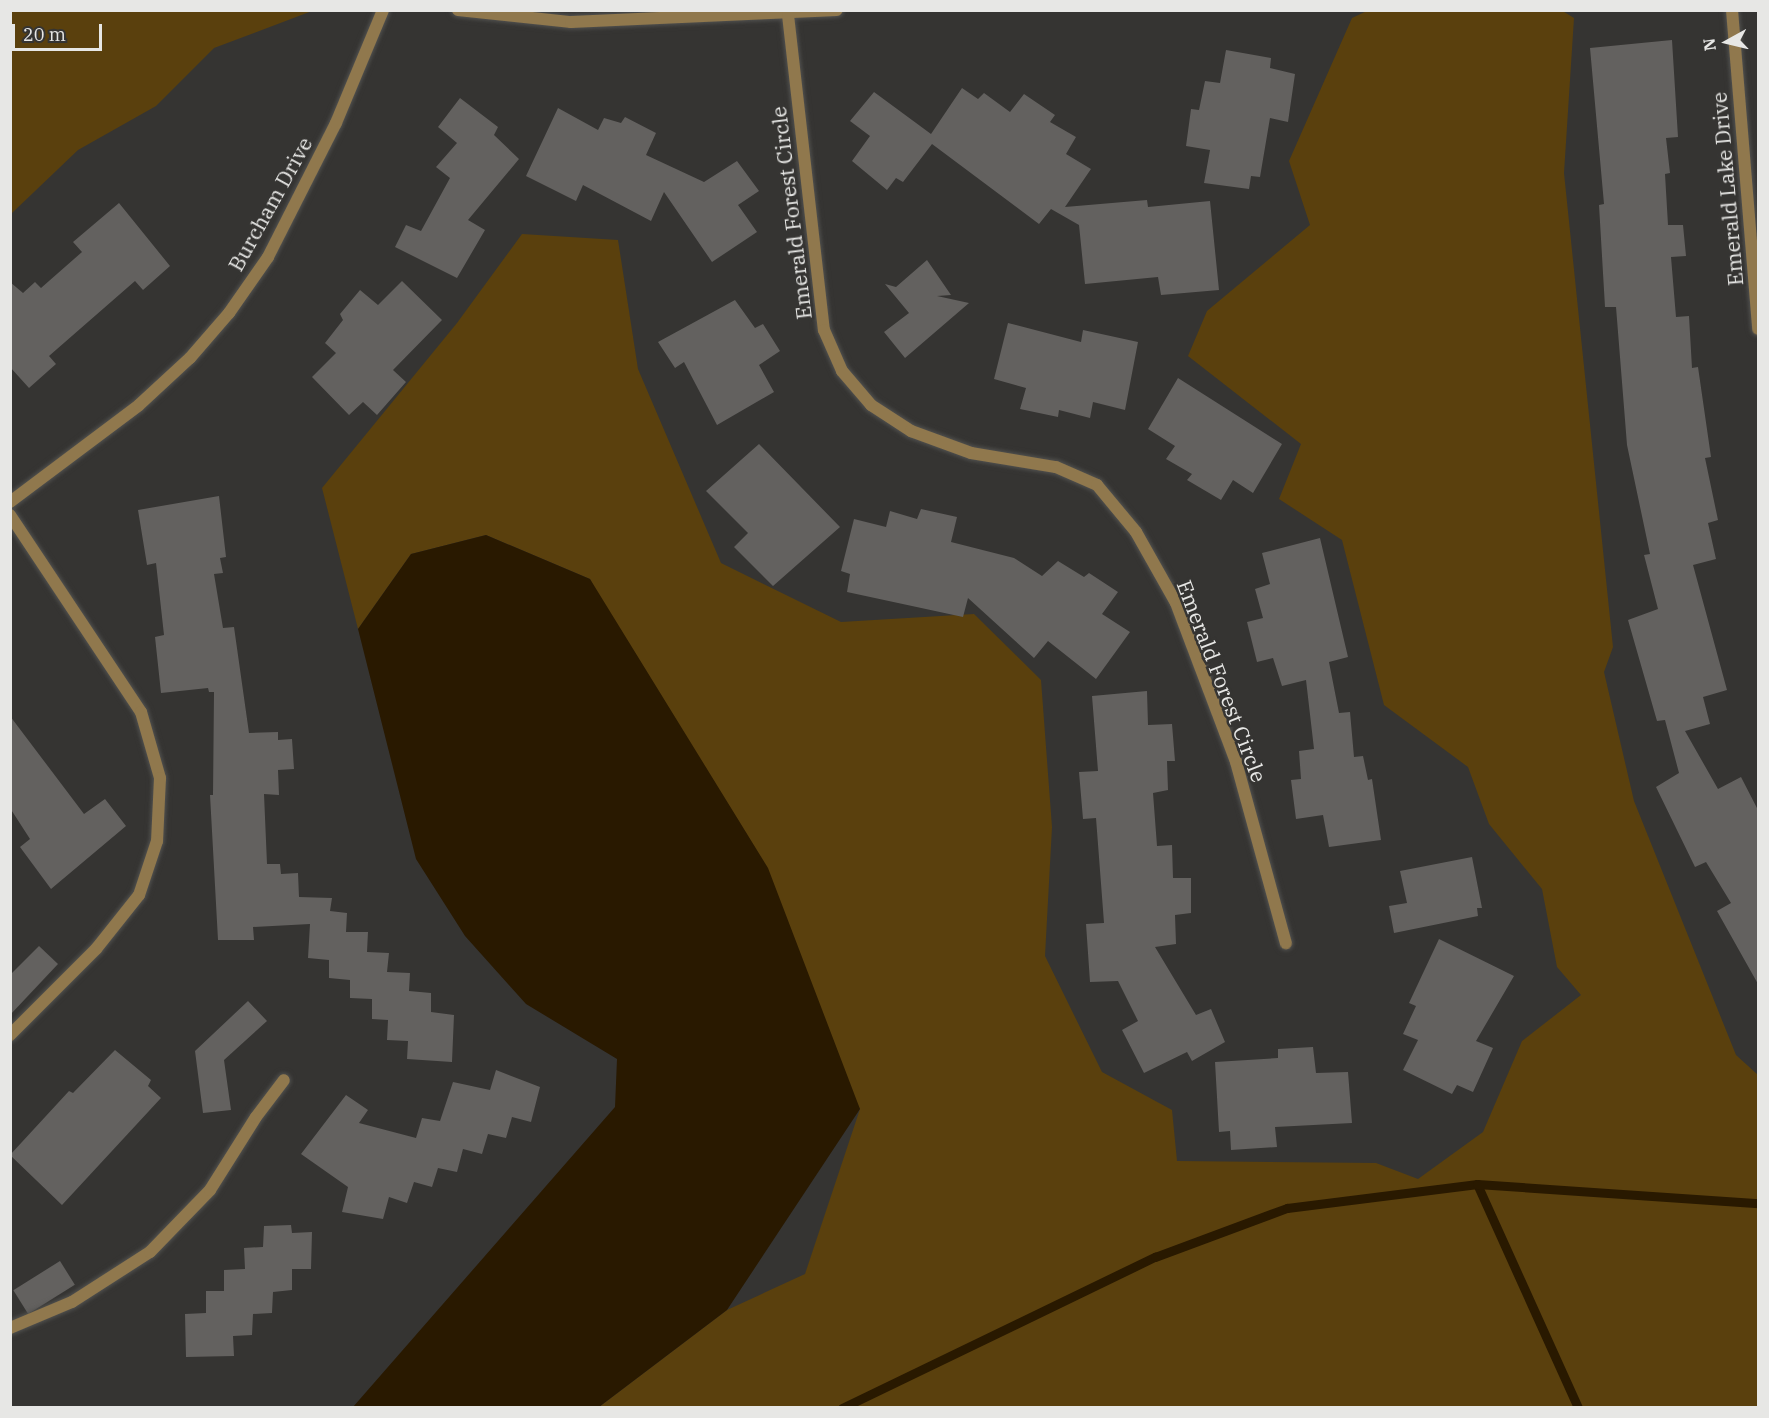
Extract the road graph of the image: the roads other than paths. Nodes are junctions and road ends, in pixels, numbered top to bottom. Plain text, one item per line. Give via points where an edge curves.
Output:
1 (383, 10) edge
2 (458, 10) edge
3 (837, 10) edge
4 (1732, 10) edge
5 (788, 15) junction
6 (1758, 329) edge
7 (10, 502) edge
8 (10, 515) edge
9 (1286, 943) dead end
10 (10, 1035) edge
11 (284, 1080) dead end
12 (10, 1328) edge

1 - 7 street, Burcham Drive via 336,123 268,257 229,313 190,358 139,405
2 - 5 street via 571,22
3 - 5 street
4 - 6 street, Emerald Lake Drive
5 - 9 street, Emerald Forest Circle via 824,330 842,371 871,405 911,431 971,453 1056,467 1097,485 1136,532 1176,603 1236,762
8 - 10 street via 141,712 160,778 157,841 139,894 96,949
11 - 12 street via 210,1190 150,1252 72,1302

